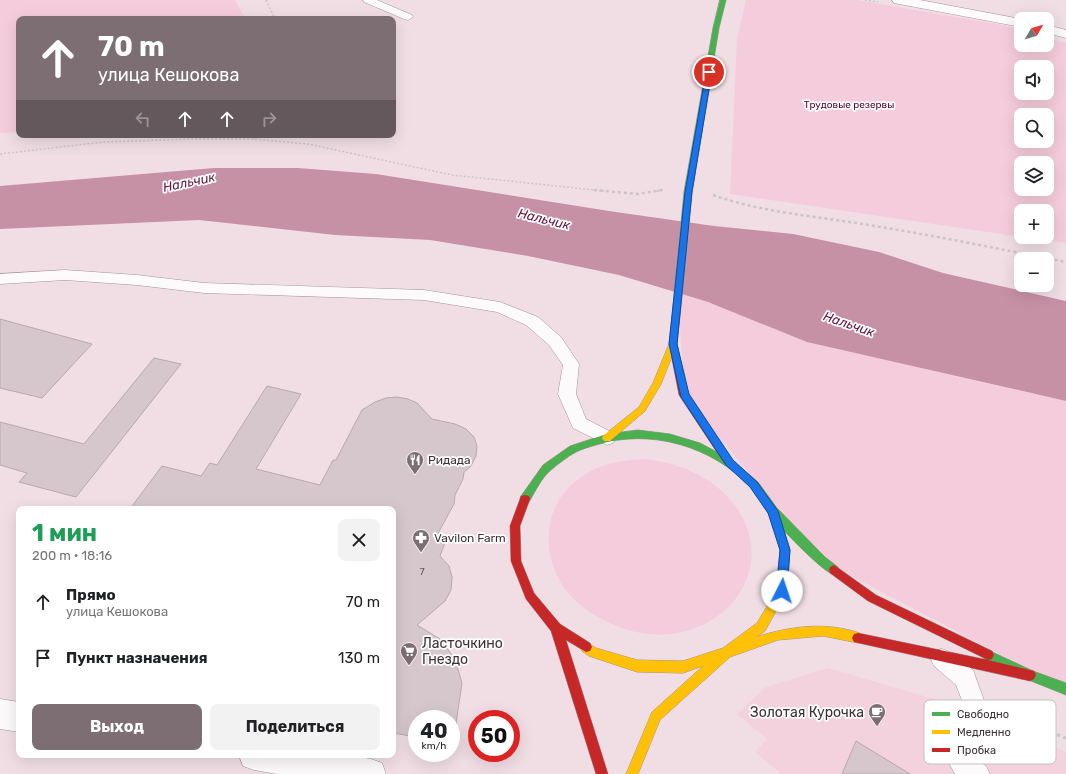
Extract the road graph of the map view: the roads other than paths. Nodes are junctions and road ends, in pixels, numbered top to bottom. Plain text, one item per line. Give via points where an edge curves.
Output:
1 (368, 0) edge
2 (722, 0) edge
3 (899, 0) edge
4 (408, 17) dead end
5 (1014, 22) edge
6 (1054, 31) edge
7 (1066, 34) edge
8 (0, 278) edge
9 (673, 344) junction
10 (607, 438) junction
11 (729, 463) junction
12 (773, 511) junction
13 (556, 628) junction
14 (724, 654) junction
15 (939, 656) junction
16 (1030, 675) junction
17 (1066, 689) edge
18 (973, 700) edge
19 (0, 714) edge
20 (16, 717) edge
21 (272, 758) edge
22 (962, 764) edge
23 (371, 774) edge
24 (602, 774) edge
25 (632, 774) edge
26 (978, 774) edge

1 - 4 lane
2 - 9 main road via 688,192
3 - 5 street
6 - 7 street
8 - 10 lane via 64,275 204,288 424,295 500,307 532,321 555,341 570,364 567,394 579,423
9 - 10 main road via 657,384 642,409
9 - 11 main road via 684,395
10 - 11 main road via 638,434 670,438 700,447
10 - 13 main road via 574,449 546,468 526,495 515,526 516,561 530,596
11 - 12 main road via 754,485
12 - 14 main road via 785,550 782,591 761,627
12 - 16 main road via 821,560 872,598
13 - 14 main road via 593,652 637,666 683,667
13 - 24 main road
14 - 15 main road via 778,635 823,631
14 - 25 main road via 656,716
15 - 16 main road
15 - 18 lane via 965,678
16 - 17 main road
19 - 20 street
21 - 23 street
22 - 26 lane

